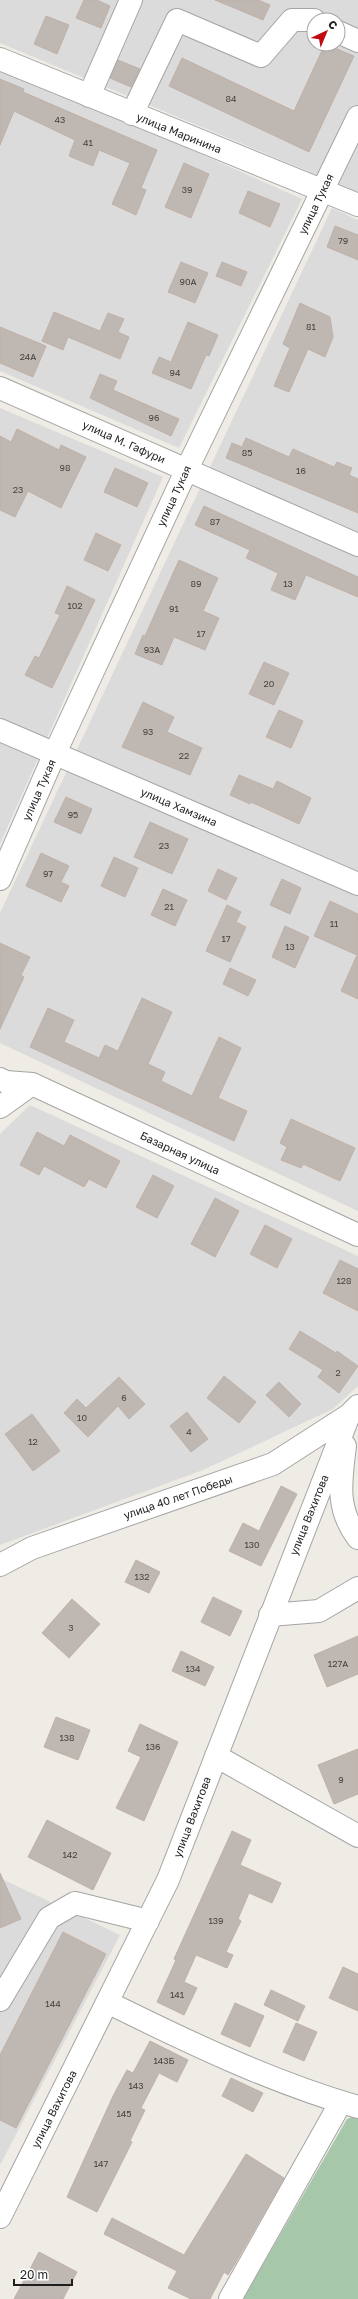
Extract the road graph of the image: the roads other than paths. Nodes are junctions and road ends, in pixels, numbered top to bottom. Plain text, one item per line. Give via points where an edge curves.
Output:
1 (131, 0) edge
2 (306, 20) edge
3 (346, 36) edge
4 (358, 41) edge
5 (0, 59) edge
6 (89, 96) junction
7 (132, 114) junction
8 (358, 117) edge
9 (323, 191) junction
10 (358, 205) edge
11 (0, 388) edge
12 (187, 469) junction
13 (358, 544) edge
14 (0, 730) edge
15 (55, 753) junction
16 (0, 879) edge
17 (358, 884) edge
18 (0, 1079) edge
19 (32, 1084) junction
20 (0, 1108) edge
21 (358, 1235) edge
22 (353, 1410) edge
23 (358, 1538) edge
24 (0, 1564) edge
25 (358, 1588) edge
26 (270, 1615) junction
27 (216, 1756) junction
28 (358, 1836) edge
29 (148, 1920) junction
30 (0, 2000) edge
31 (107, 2002) junction
32 (349, 2105) edge
33 (0, 2217) edge
34 (230, 2299) edge

1 - 6 street
2 - 7 street via 292,20 261,56 178,20
3 - 4 street
5 - 6 street, улица Маринина
6 - 7 street, улица Маринина
7 - 9 street, улица Маринина
8 - 9 street, улица Тукая
9 - 10 street, улица Маринина
9 - 12 street, улица Тукая
11 - 12 street, улица М. Гафури
12 - 13 street, улица М. Гафури
12 - 15 street, улица Тукая
14 - 15 street, улица Хамзина
15 - 16 street, улица Тукая
15 - 17 street, улица Хамзина
18 - 19 street, Базарная улица via 6,1082
19 - 20 street
19 - 21 street, Базарная улица
22 - 23 street via 339,1491 349,1526
22 - 24 street, улица 40 лет Победы via 273,1464 32,1548
22 - 26 street, улица Вахитова
25 - 26 street via 319,1611
26 - 27 street, улица Вахитова
27 - 28 street
27 - 29 street, улица Вахитова via 168,1880
29 - 30 street via 75,1903 50,1918
29 - 31 street, улица Вахитова
31 - 32 street via 192,2044 291,2085
31 - 33 street, улица Вахитова
32 - 34 street

